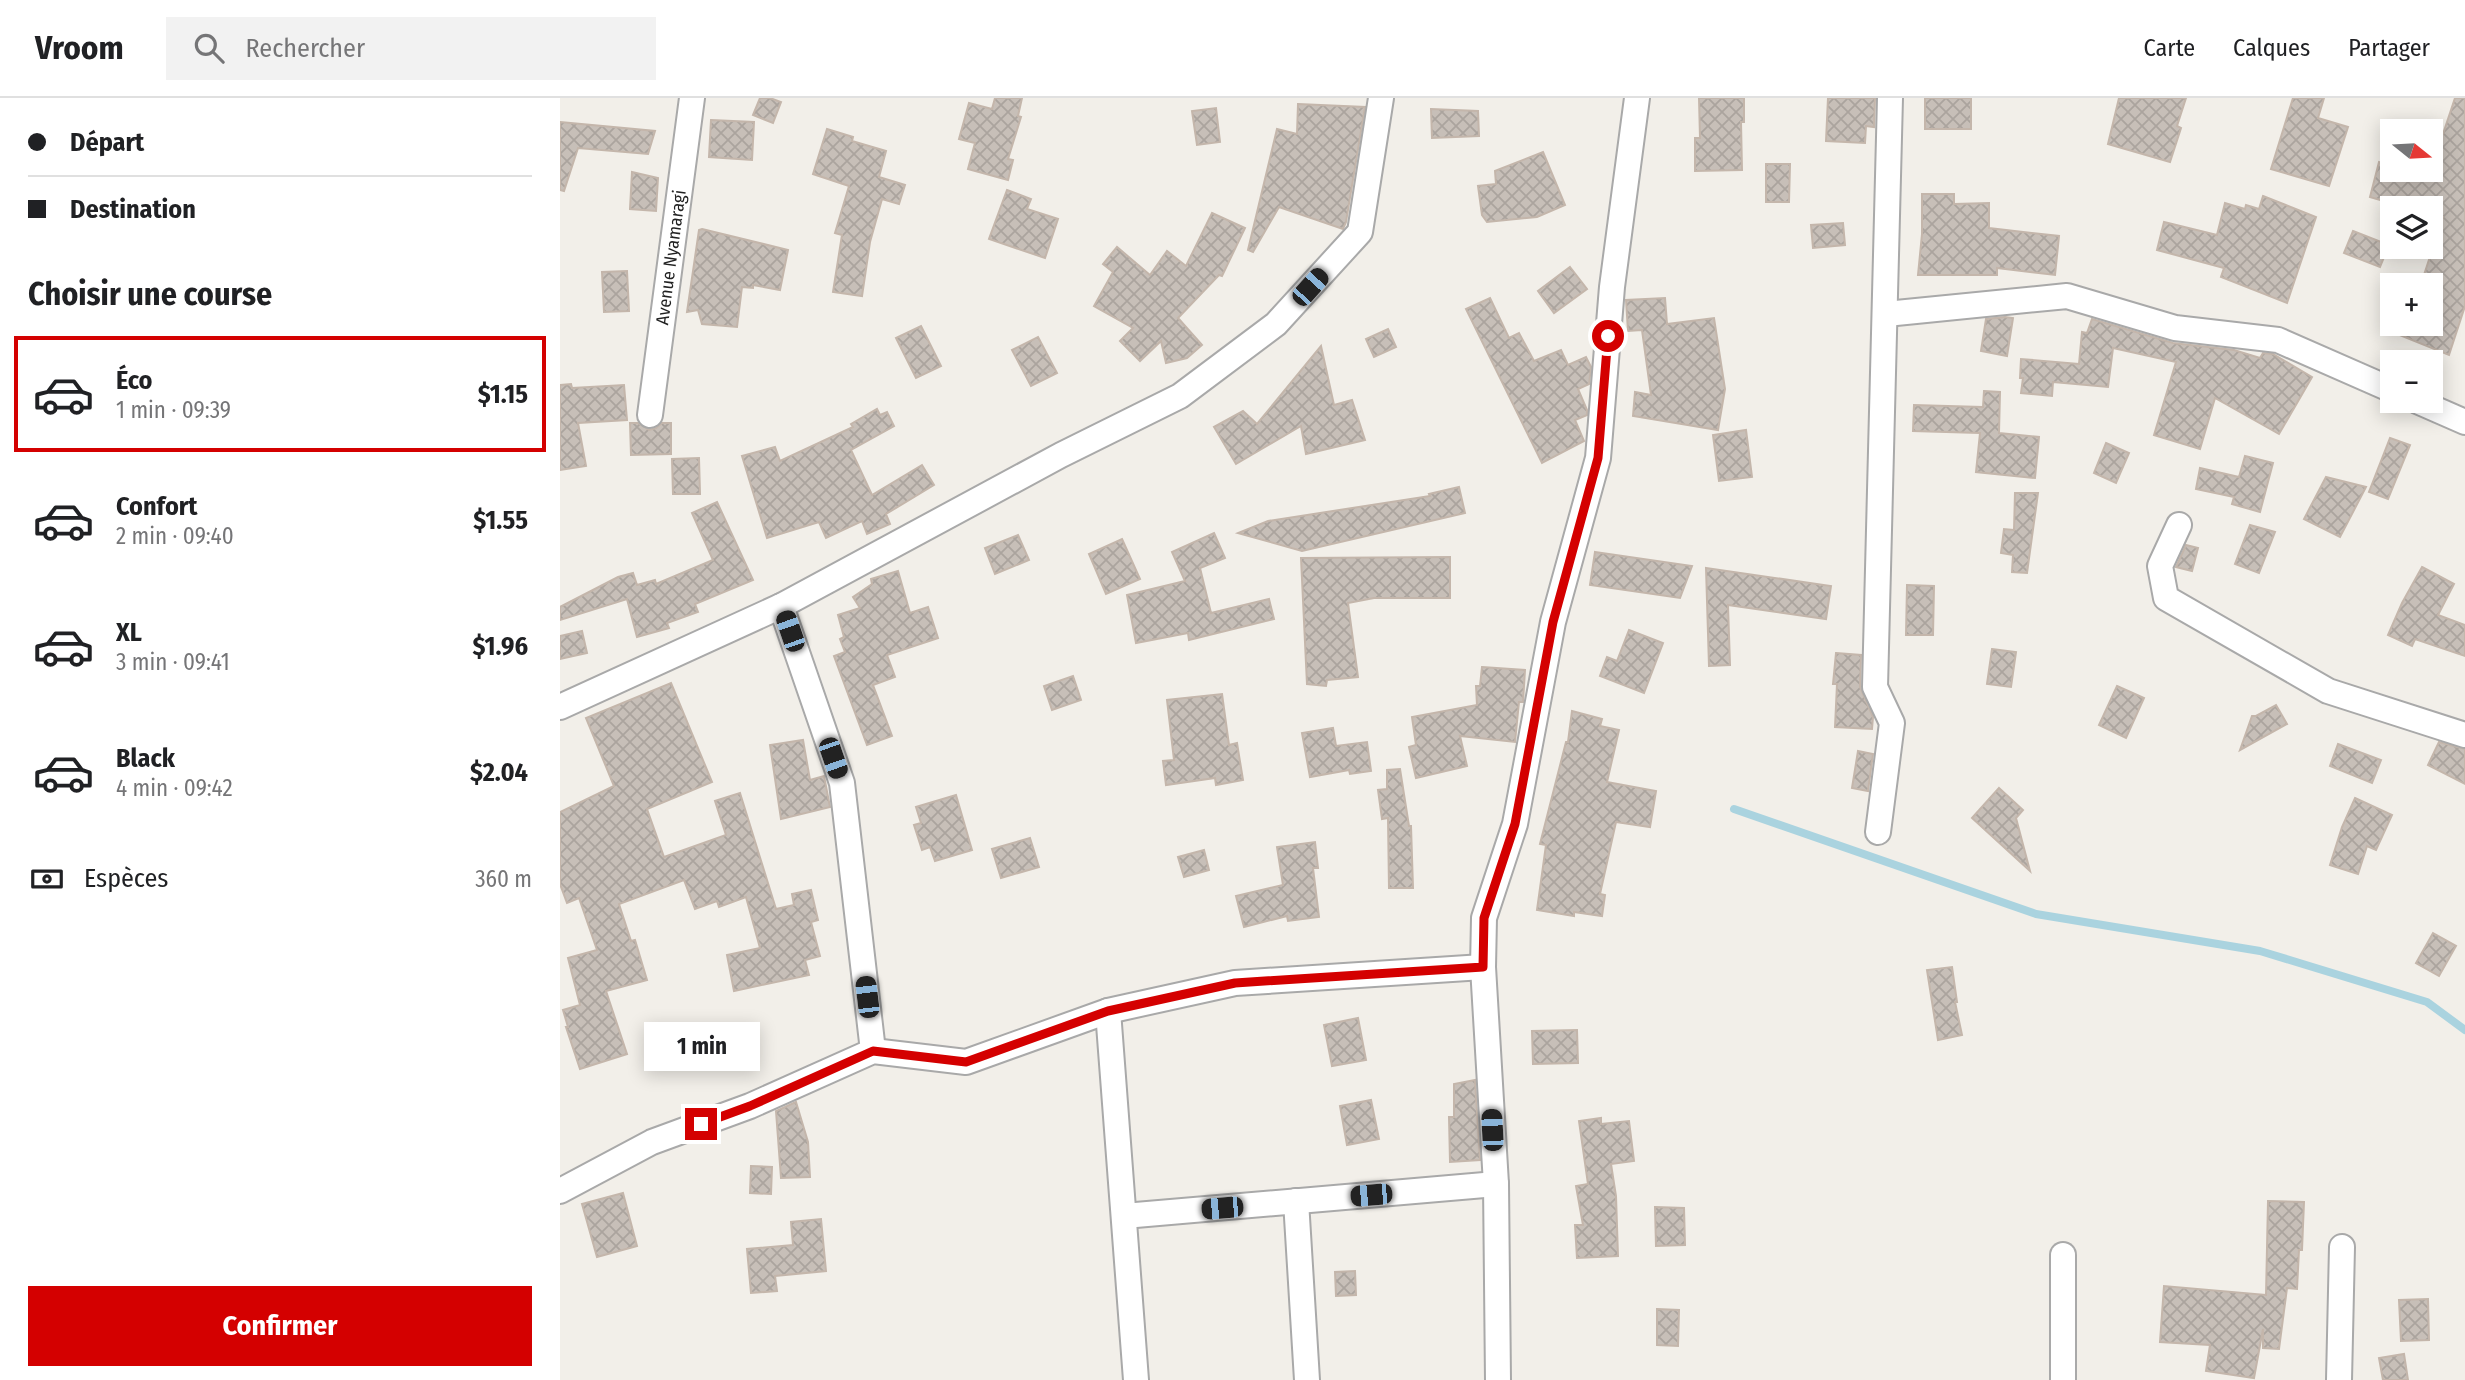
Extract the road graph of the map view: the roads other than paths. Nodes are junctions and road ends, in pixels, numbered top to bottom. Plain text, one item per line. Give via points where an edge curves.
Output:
1 (692, 98) edge
2 (1381, 98) edge
3 (1637, 98) edge
4 (1891, 98) edge
5 (1886, 314) junction
6 (2380, 385) edge
7 (2443, 412) edge
8 (650, 415) dead end
9 (2465, 422) edge
10 (2179, 524) dead end
11 (781, 606) junction
12 (560, 707) edge
13 (2465, 735) edge
14 (1878, 832) dead end
15 (1483, 967) junction
16 (1108, 1011) junction
17 (873, 1051) junction
18 (1496, 1184) junction
19 (560, 1191) edge
20 (1296, 1202) junction
21 (1124, 1216) junction
22 (2342, 1247) dead end
23 (2063, 1255) dead end
24 (1136, 1380) edge
25 (1307, 1380) edge
26 (1497, 1380) edge
27 (2063, 1380) edge
28 (2339, 1380) edge

1 - 8 street, Avenue Nyamaragi
2 - 11 street via 1360,232 1276,324 1180,396
3 - 15 street via 1612,288 1598,458 1553,622 1515,824 1484,918
4 - 5 street
5 - 6 street via 2067,296 2175,328 2277,340
5 - 14 street via 1875,687 1892,723
7 - 9 street
10 - 13 street via 2160,566 2166,598 2329,691
11 - 12 street
11 - 17 street via 842,783
15 - 16 street via 1235,983
15 - 18 street
16 - 17 street via 966,1062
16 - 21 street
17 - 19 street via 750,1106 652,1142
18 - 20 street
18 - 26 street
20 - 21 street
20 - 25 street
21 - 24 street
22 - 28 street
23 - 27 street

